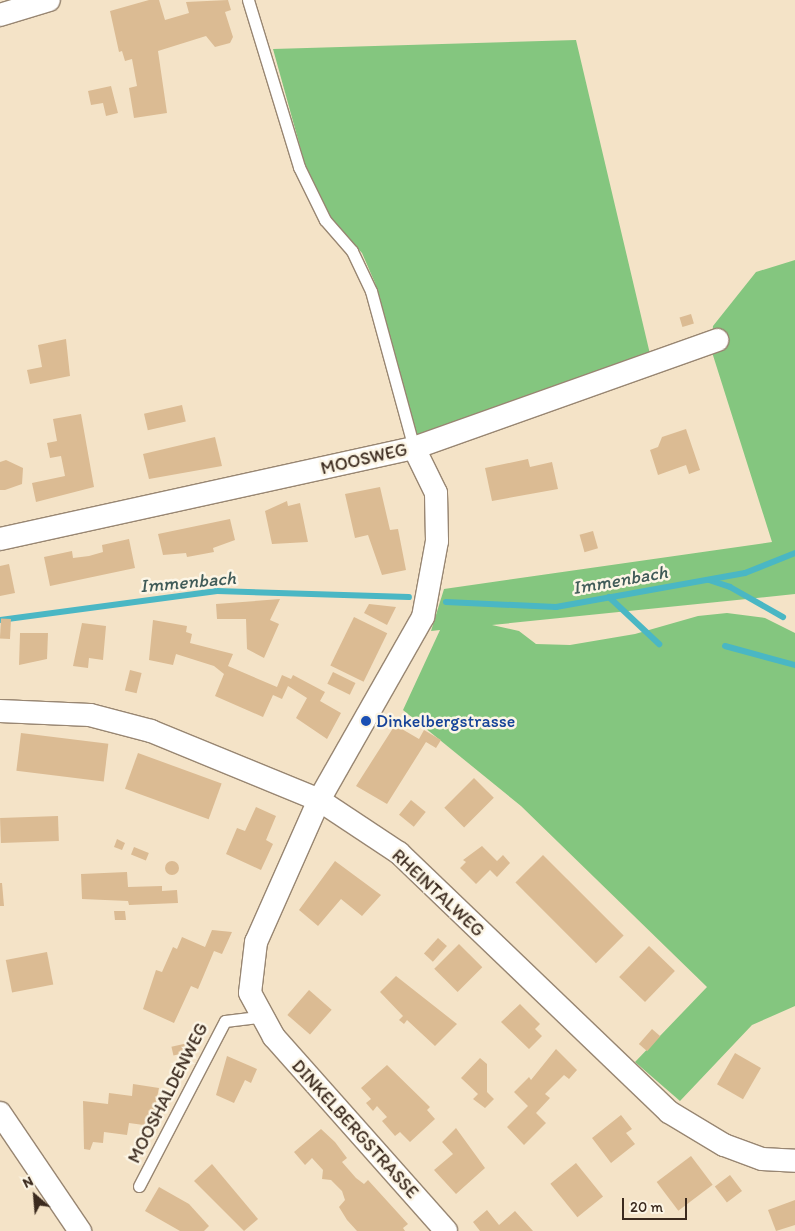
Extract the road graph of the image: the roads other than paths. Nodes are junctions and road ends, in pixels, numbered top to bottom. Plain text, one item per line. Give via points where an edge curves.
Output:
1 (49, 0) edge
2 (248, 0) edge
3 (0, 15) edge
4 (717, 340) dead end
5 (414, 448) junction
6 (0, 539) edge
7 (0, 712) edge
8 (319, 800) junction
9 (260, 1017) junction
10 (0, 1113) edge
11 (795, 1161) edge
12 (139, 1186) dead end
13 (80, 1231) edge
14 (446, 1231) edge

1 - 3 street
2 - 5 lane via 298,167 325,220 352,251 371,290
4 - 5 street, MOOSWEG
5 - 6 street, MOOSWEG
5 - 8 street, DINKELBERGSTRASSE via 436,493 437,541 423,617
7 - 8 street, RHEINTALWEG via 90,715 152,731
8 - 9 street, DINKELBERGSTRASSE via 256,942 250,993
8 - 11 street, RHEINTALWEG via 399,853 669,1112 724,1145 762,1159
9 - 12 lane, MOOSHALDENWEG via 225,1021
9 - 14 street, DINKELBERGSTRASSE
10 - 13 street

